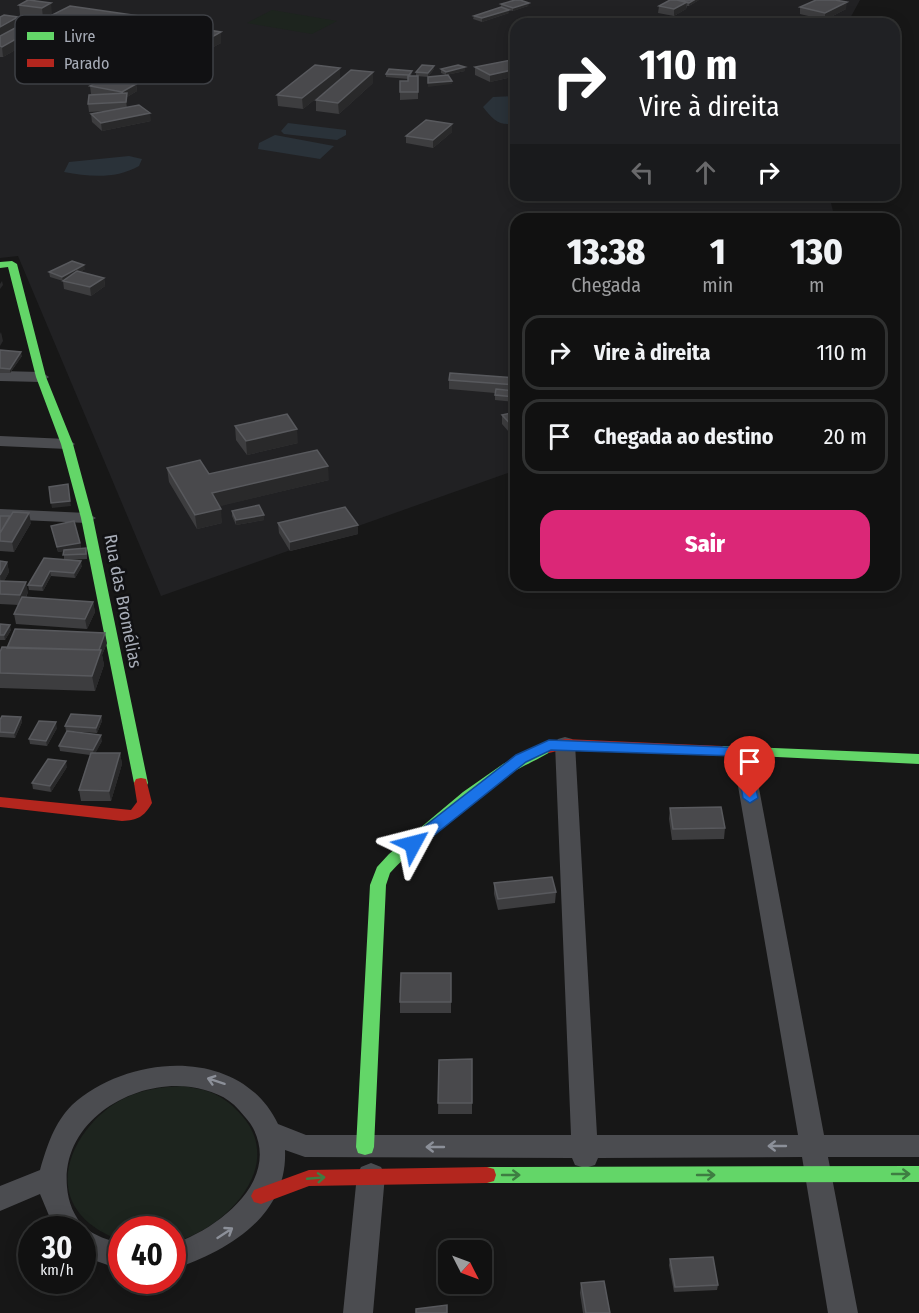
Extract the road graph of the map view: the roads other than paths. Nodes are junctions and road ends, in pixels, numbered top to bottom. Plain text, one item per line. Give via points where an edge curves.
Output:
1 (6, 265) edge
2 (0, 376) edge
3 (41, 377) junction
4 (0, 441) edge
5 (68, 444) junction
6 (0, 514) edge
7 (87, 518) junction
8 (565, 744) junction
9 (742, 751) junction
10 (918, 761) edge
11 (0, 802) edge
12 (270, 1132) junction
13 (584, 1146) junction
14 (813, 1146) junction
15 (919, 1146) edge
16 (365, 1147) junction
17 (818, 1174) junction
18 (919, 1174) edge
19 (371, 1175) junction
20 (586, 1175) junction
21 (52, 1177) junction
22 (261, 1196) junction
23 (0, 1199) edge
24 (61, 1216) edge
25 (186, 1253) edge
26 (358, 1313) edge
27 (843, 1313) edge

1 - 3 street, Rua das Bromélias
2 - 3 street
3 - 5 street, Rua das Bromélias
4 - 5 street
5 - 7 street, Rua das Bromélias
6 - 7 street
7 - 11 street, Rua das Bromélias via 145,803 135,815 122,816
8 - 9 street
8 - 13 street
8 - 16 street via 549,745 521,759 383,871 378,885
9 - 10 street
9 - 14 street
12 - 16 street via 305,1146
12 -> 21 street via 255,1105 230,1085 197,1075 161,1074 125,1084 93,1103 68,1129 53,1160
12 - 22 street via 272,1164
14 -> 13 street
13 -> 16 street
13 - 20 street
14 - 15 street
14 - 17 street
17 -> 18 street
20 -> 17 street
17 - 27 street
19 -> 20 street
22 -> 19 street via 309,1178
19 - 26 street
21 - 23 street
21 - 24 street via 52,1193
25 -> 22 street via 204,1248 237,1225

